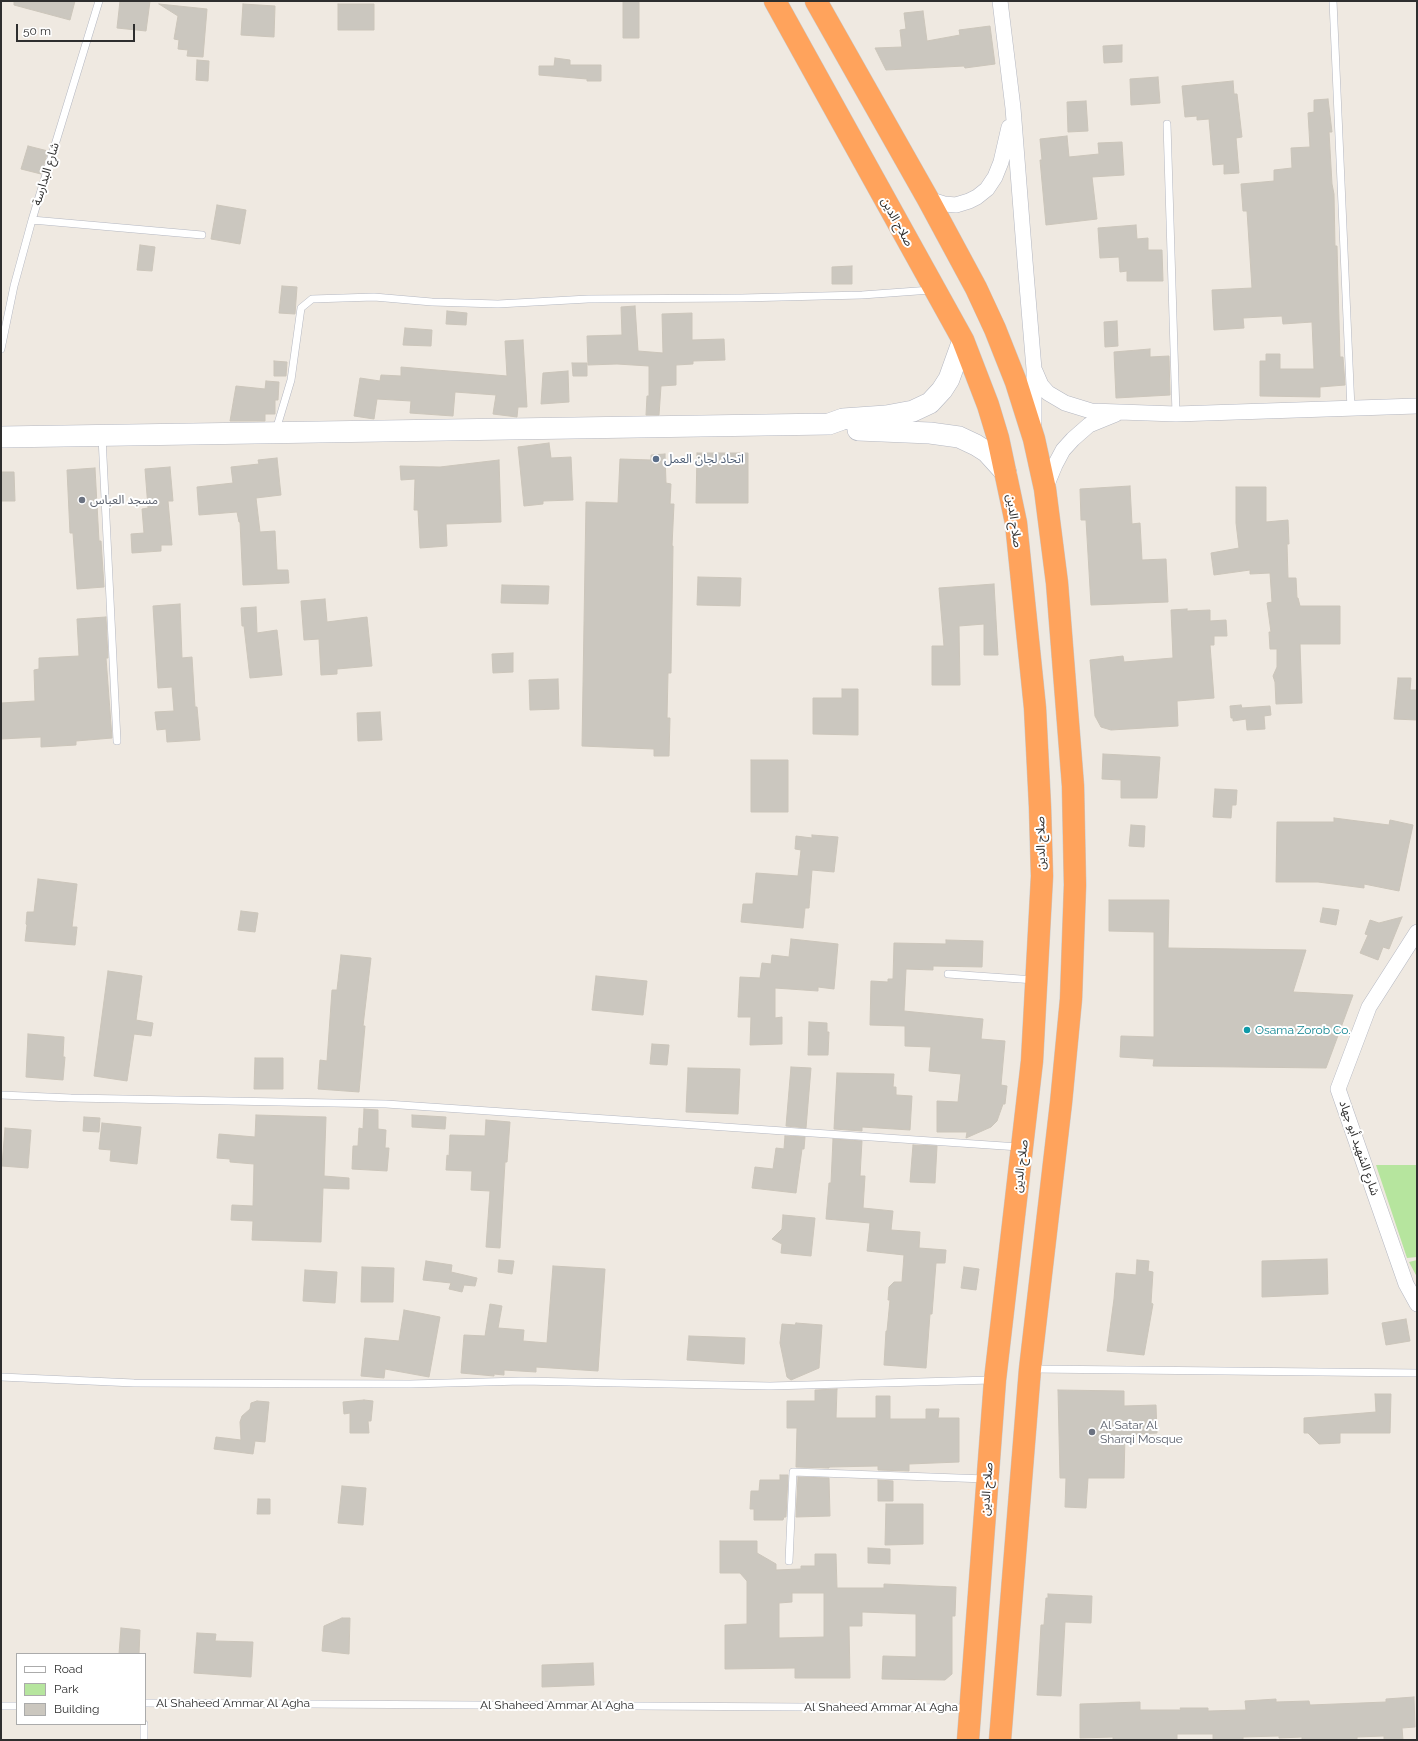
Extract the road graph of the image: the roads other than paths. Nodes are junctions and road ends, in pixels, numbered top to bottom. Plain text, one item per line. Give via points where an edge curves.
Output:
1 (99, 1) edge
2 (775, 1) edge
3 (816, 1) edge
4 (1000, 1) edge
5 (1333, 1) edge
6 (1012, 108) junction
7 (1167, 124) dead end
8 (928, 199) junction
9 (32, 220) junction
10 (202, 235) dead end
11 (935, 290) junction
12 (963, 340) junction
13 (1, 349) edge
14 (1034, 369) junction
15 (1417, 406) edge
16 (1351, 409) junction
17 (1118, 413) junction
18 (1176, 414) junction
19 (829, 424) junction
20 (275, 433) junction
21 (1, 437) edge
22 (102, 437) junction
23 (1034, 439) junction
24 (1006, 473) junction
25 (1045, 490) junction
26 (117, 741) dead end
27 (1042, 876) junction
28 (1075, 885) junction
29 (1417, 932) edge
30 (948, 974) dead end
31 (1037, 984) junction
32 (1071, 999) junction
33 (1, 1095) edge
34 (1023, 1148) junction
35 (1417, 1304) edge
36 (1030, 1369) junction
37 (1417, 1373) edge
38 (1, 1377) edge
39 (995, 1380) junction
40 (988, 1479) junction
41 (789, 1561) dead end
42 (146, 1703) edge
43 (1, 1706) edge
44 (16, 1706) edge
45 (970, 1708) junction
46 (144, 1725) edge
47 (144, 1740) edge
48 (968, 1740) edge
49 (1000, 1740) edge

1 - 9 lane, شارع البدارسة
2 - 11 highway, صلاح الدين
3 - 8 highway
4 - 6 street
5 - 16 lane
6 - 8 street via 1001,162 987,189 969,202 956,205
6 - 14 street
7 - 18 lane
8 - 23 highway via 995,329 1016,382
9 - 10 lane
9 - 13 lane, شارع البدارسة via 14,286
11 - 12 highway, صلاح الدين
11 - 20 lane via 862,295 588,299 498,304 374,297 312,299 301,308 291,380
12 - 19 main road via 949,379 930,403 913,411 843,419
12 - 24 highway, صلاح الدين via 988,405
14 - 17 street via 1041,385 1048,393 1066,403 1091,411
14 - 23 street
15 - 16 street
16 - 18 street
17 - 18 street
17 - 25 street via 1089,425 1073,439 1060,455
19 - 20 main road
19 - 24 main road via 845,430 930,433 959,437 987,452
20 - 22 main road
21 - 22 main road
22 - 26 lane
23 - 25 highway
24 - 27 highway, صلاح الدين via 1016,523 1035,708
25 - 28 highway via 1063,646 1073,786
27 - 28 highway via 1048,887 1058,892
27 - 31 highway, صلاح الدين
28 - 32 highway
29 - 35 street, شارع الشهيد أبو جهاد via 1369,1007 1338,1089 1406,1284
30 - 31 lane
31 - 32 highway via 1056,978
31 - 34 highway, صلاح الدين
32 - 36 highway
33 - 34 lane via 386,1104
34 - 39 highway, صلاح الدين
36 - 37 lane
36 - 49 highway
38 - 39 lane via 134,1384 410,1384 522,1380 770,1386
39 - 40 highway, صلاح الدين
40 - 41 lane via 793,1472
40 - 45 highway, صلاح الدين
42 - 45 lane, Al Shaheed Ammar Al Agha
43 - 44 lane
45 - 48 highway, صلاح الدين
46 - 47 lane

